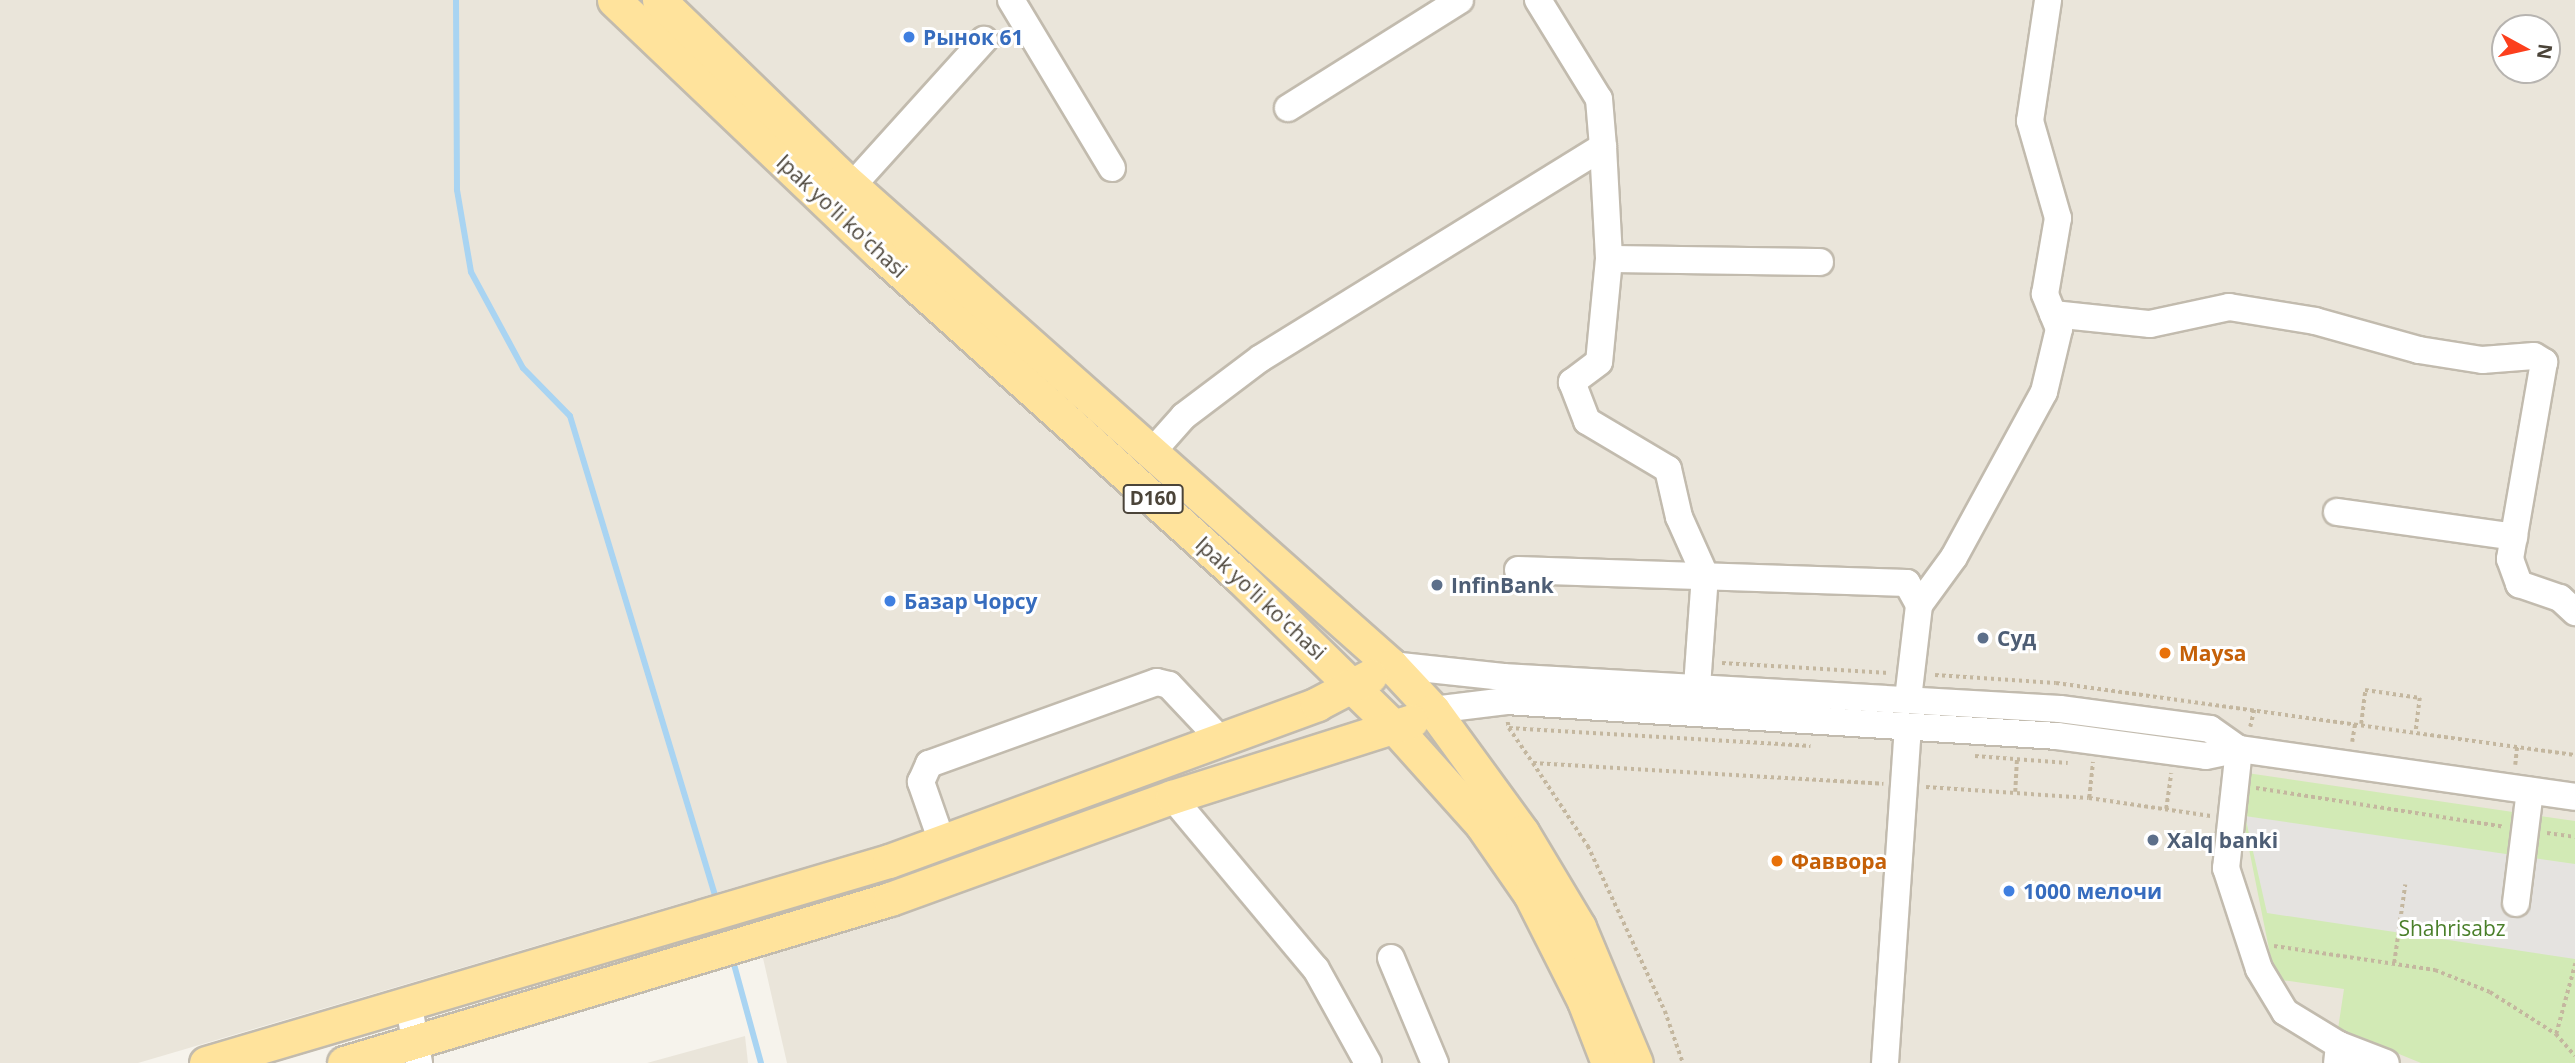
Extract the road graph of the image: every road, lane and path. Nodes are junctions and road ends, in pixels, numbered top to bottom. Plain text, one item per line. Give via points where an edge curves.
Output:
1 (614, 0) edge
2 (659, 0) edge
3 (1011, 0) edge
4 (1460, 0) edge
5 (1538, 0) edge
6 (2048, 0) edge
7 (984, 40) dead end
8 (1288, 108) dead end
9 (1603, 147) junction
10 (1112, 168) dead end
11 (852, 186) junction
12 (1609, 259) junction
13 (1820, 262) dead end
14 (2053, 314) junction
15 (1152, 452) junction
16 (2337, 512) dead end
17 (2514, 537) junction
18 (1518, 570) dead end
19 (1705, 575) junction
20 (1919, 605) junction
21 (2575, 612) edge
22 (1391, 665) junction
23 (1353, 684) junction
24 (1697, 687) junction
25 (1909, 699) junction
26 (1506, 701) junction
27 (1433, 710) junction
28 (2361, 724) dead end
29 (1908, 727) junction
30 (1509, 728) junction
31 (1396, 729) junction
32 (2416, 732) dead end
33 (1219, 738) junction
34 (1824, 747) dead end
35 (2239, 749) junction
36 (2094, 753) junction
37 (1962, 755) dead end
38 (2017, 759) junction
39 (1534, 763) junction
40 (2172, 764) junction
41 (2106, 767) dead end
42 (2158, 774) dead end
43 (2183, 778) dead end
44 (2234, 785) junction
45 (1905, 786) junction
46 (2530, 791) junction
47 (2015, 793) junction
48 (1172, 797) junction
49 (2575, 797) edge
50 (2089, 798) junction
51 (2166, 809) junction
52 (2228, 818) junction
53 (2525, 830) junction
54 (2575, 836) edge
55 (942, 842) junction
56 (2405, 885) dead end
57 (2516, 903) dead end
58 (2251, 943) junction
59 (1391, 958) dead end
60 (2394, 963) junction
61 (2575, 964) edge
62 (408, 1001) junction
63 (2556, 1034) junction
64 (418, 1052) edge
65 (2338, 1054) edge
66 (2575, 1056) edge
67 (206, 1063) edge
68 (344, 1063) edge
69 (1368, 1063) edge
70 (1435, 1063) edge
71 (1608, 1063) edge
72 (1636, 1063) edge
73 (1683, 1063) edge
74 (1885, 1063) edge
75 (2386, 1063) edge

1 - 23 main road, Ipak yo'li ko'chasi / D160 via 879,252
2 - 11 main road, Ipak yo'li ko'chasi / D160
3 - 10 street
4 - 8 street
5 - 9 street via 1599,99
6 - 14 street via 2030,121 2058,218 2045,294
7 - 11 street
9 - 12 street
9 - 15 street via 1261,358 1184,416
11 - 15 main road, Ipak yo'li ko'chasi / D160
12 - 13 street
12 - 19 street via 1599,362 1572,382 1587,421 1668,468 1679,517
14 - 17 street via 2150,324 2229,307 2315,321 2419,350 2482,360 2534,356 2543,362
14 - 20 street via 2059,329 2044,392 1954,557
15 - 22 main road, Ipak yo'li ko'chasi / D160
16 - 17 street
17 - 21 street via 2510,559 2519,584 2560,598
18 - 19 street
19 - 20 street via 1907,583
19 - 24 street
20 - 25 street
22 - 23 main road
22 - 24 street
22 - 27 main road, Ipak yo'li ko'chasi / D160
23 - 31 main road, Ipak yo'li ko'chasi / D160
23 - 33 main road via 1317,704
24 - 25 street
25 - 35 street via 2060,709 2210,729
26 - 27 street
26 - 29 street
26 - 30 path
27 - 31 main road
27 - 72 main road, Ipak yo'li ko'chasi / D160 via 1522,832 1579,927
28 - 32 path via 2365,690 2420,698
29 - 36 street
29 - 45 street
30 - 34 path
30 - 39 path
31 - 48 main road via 1355,737
31 - 71 main road, Ipak yo'li ko'chasi / D160 via 1482,825 1530,894 1584,1001
33 - 55 main road
33 - 55 street via 1169,685 1157,682 929,764 921,782
35 - 40 street
35 - 44 street
35 - 46 street
36 - 38 path
36 - 40 street
36 - 41 path
36 - 50 path
37 - 38 path
38 - 47 path
39 - 45 path
39 - 73 path via 1588,845 1665,1011
40 - 42 path
40 - 43 path
40 - 51 path
44 - 52 street
44 - 53 path
45 - 47 path
45 - 74 street
46 - 49 street
46 - 53 street
47 - 50 path
48 - 64 main road via 992,864
48 - 69 street via 1317,969
50 - 51 path
51 - 52 path
52 - 58 street via 2226,868
53 - 54 path
53 - 57 street
55 - 62 main road
56 - 60 path
58 - 60 path
58 - 65 street via 2259,969 2285,1012
59 - 70 street
60 - 63 path via 2435,970 2490,992
61 - 63 path
62 - 64 street
62 - 67 main road
63 - 66 path
64 - 68 main road
65 - 75 street

